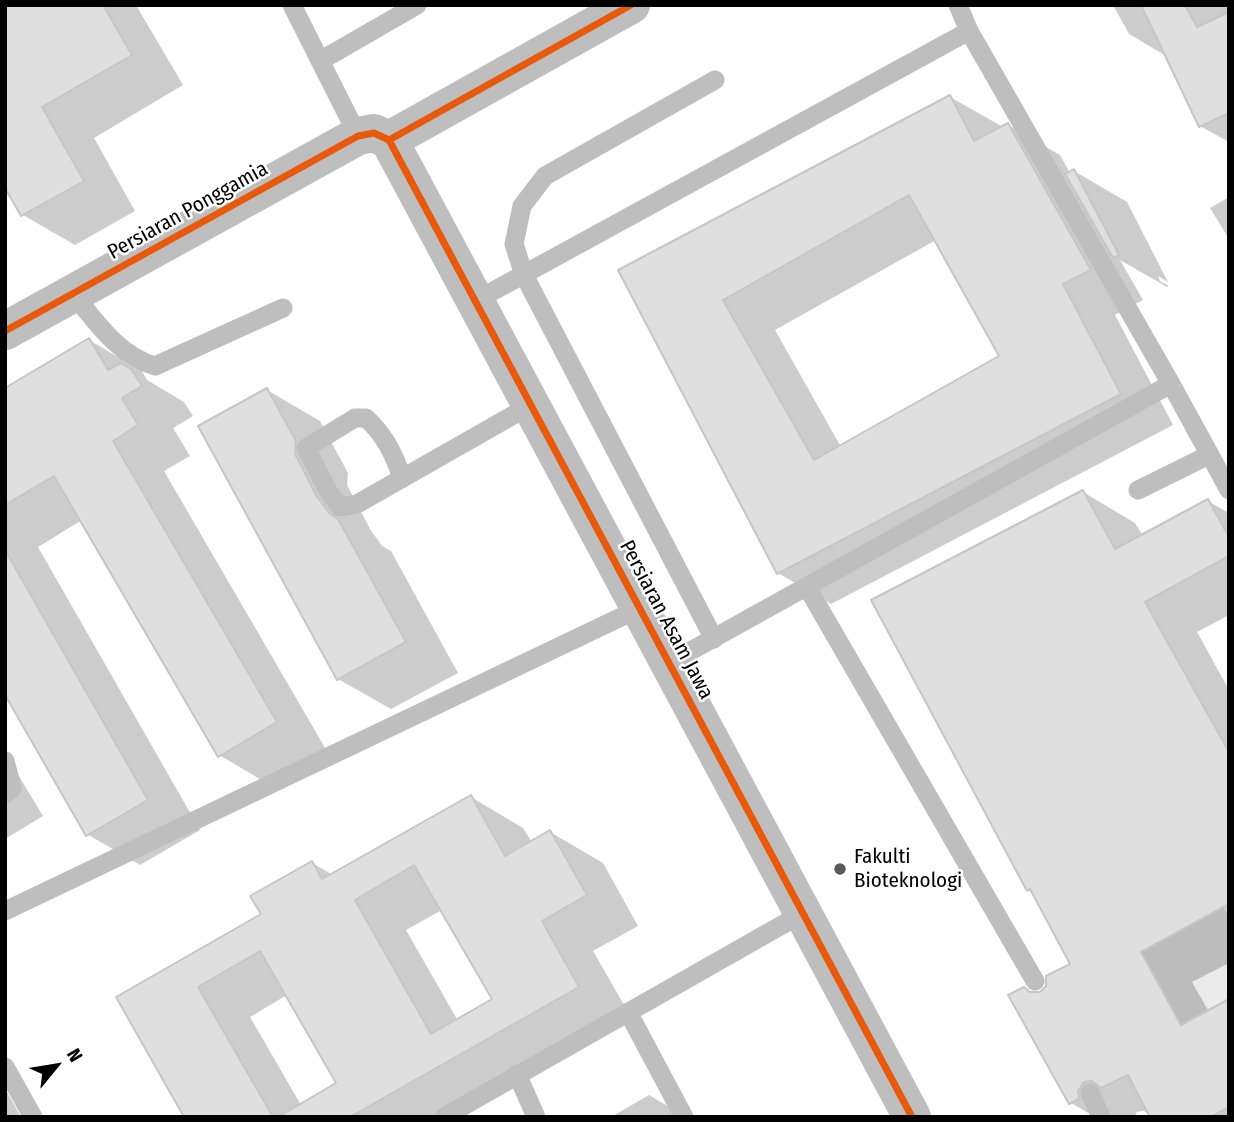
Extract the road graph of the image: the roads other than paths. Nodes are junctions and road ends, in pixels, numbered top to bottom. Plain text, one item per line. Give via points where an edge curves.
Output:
1 (292, 5) edge
2 (417, 5) edge
3 (631, 5) edge
4 (958, 5) edge
5 (385, 13) edge
6 (969, 31) junction
7 (320, 61) junction
8 (715, 80) dead end
9 (373, 138) junction
10 (524, 275) junction
11 (73, 294) junction
12 (475, 301) junction
13 (283, 308) dead end
14 (5, 331) edge
15 (1171, 384) junction
16 (531, 405) junction
17 (1209, 455) junction
18 (402, 479) junction
19 (1229, 489) edge
20 (1138, 490) dead end
21 (807, 587) junction
22 (640, 608) junction
23 (714, 639) junction
24 (669, 663) junction
25 (5, 761) edge
26 (5, 794) edge
27 (5, 911) edge
28 (803, 913) junction
29 (1035, 981) dead end
30 (628, 1012) junction
31 (5, 1067) edge
32 (517, 1074) junction
33 (1090, 1093) dead end
34 (33, 1117) edge
35 (444, 1117) edge
36 (536, 1117) edge
37 (684, 1117) edge
38 (912, 1117) edge
39 (1101, 1117) edge

1 - 7 lane
2 - 5 lane
3 - 9 street, Persiaran Ponggamia
4 - 6 lane
5 - 7 lane
6 - 10 lane
6 - 15 lane
7 - 9 lane
8 - 10 lane via 545,176 522,206 514,244
9 - 11 street, Persiaran Ponggamia
9 - 12 street, Persiaran Asam Jawa
10 - 12 lane
10 - 23 lane
11 - 13 lane via 109,337 137,361 155,366
11 - 14 street, Persiaran Ponggamia
12 - 16 street, Persiaran Asam Jawa
15 - 17 lane
15 - 21 lane
16 - 18 lane
16 - 22 street, Persiaran Asam Jawa
17 - 19 lane
17 - 20 lane
18 - 18 lane via 357,504 340,507 306,448 355,418 366,418 396,457
21 - 23 lane
21 - 29 lane
22 - 24 street, Persiaran Asam Jawa
22 - 27 lane
23 - 24 lane
24 - 28 street, Persiaran Asam Jawa
25 - 26 lane via 12,788
28 - 30 lane
28 - 38 street, Persiaran Asam Jawa
30 - 32 lane
30 - 37 lane
31 - 34 lane
32 - 35 lane
32 - 36 lane
33 - 39 lane

